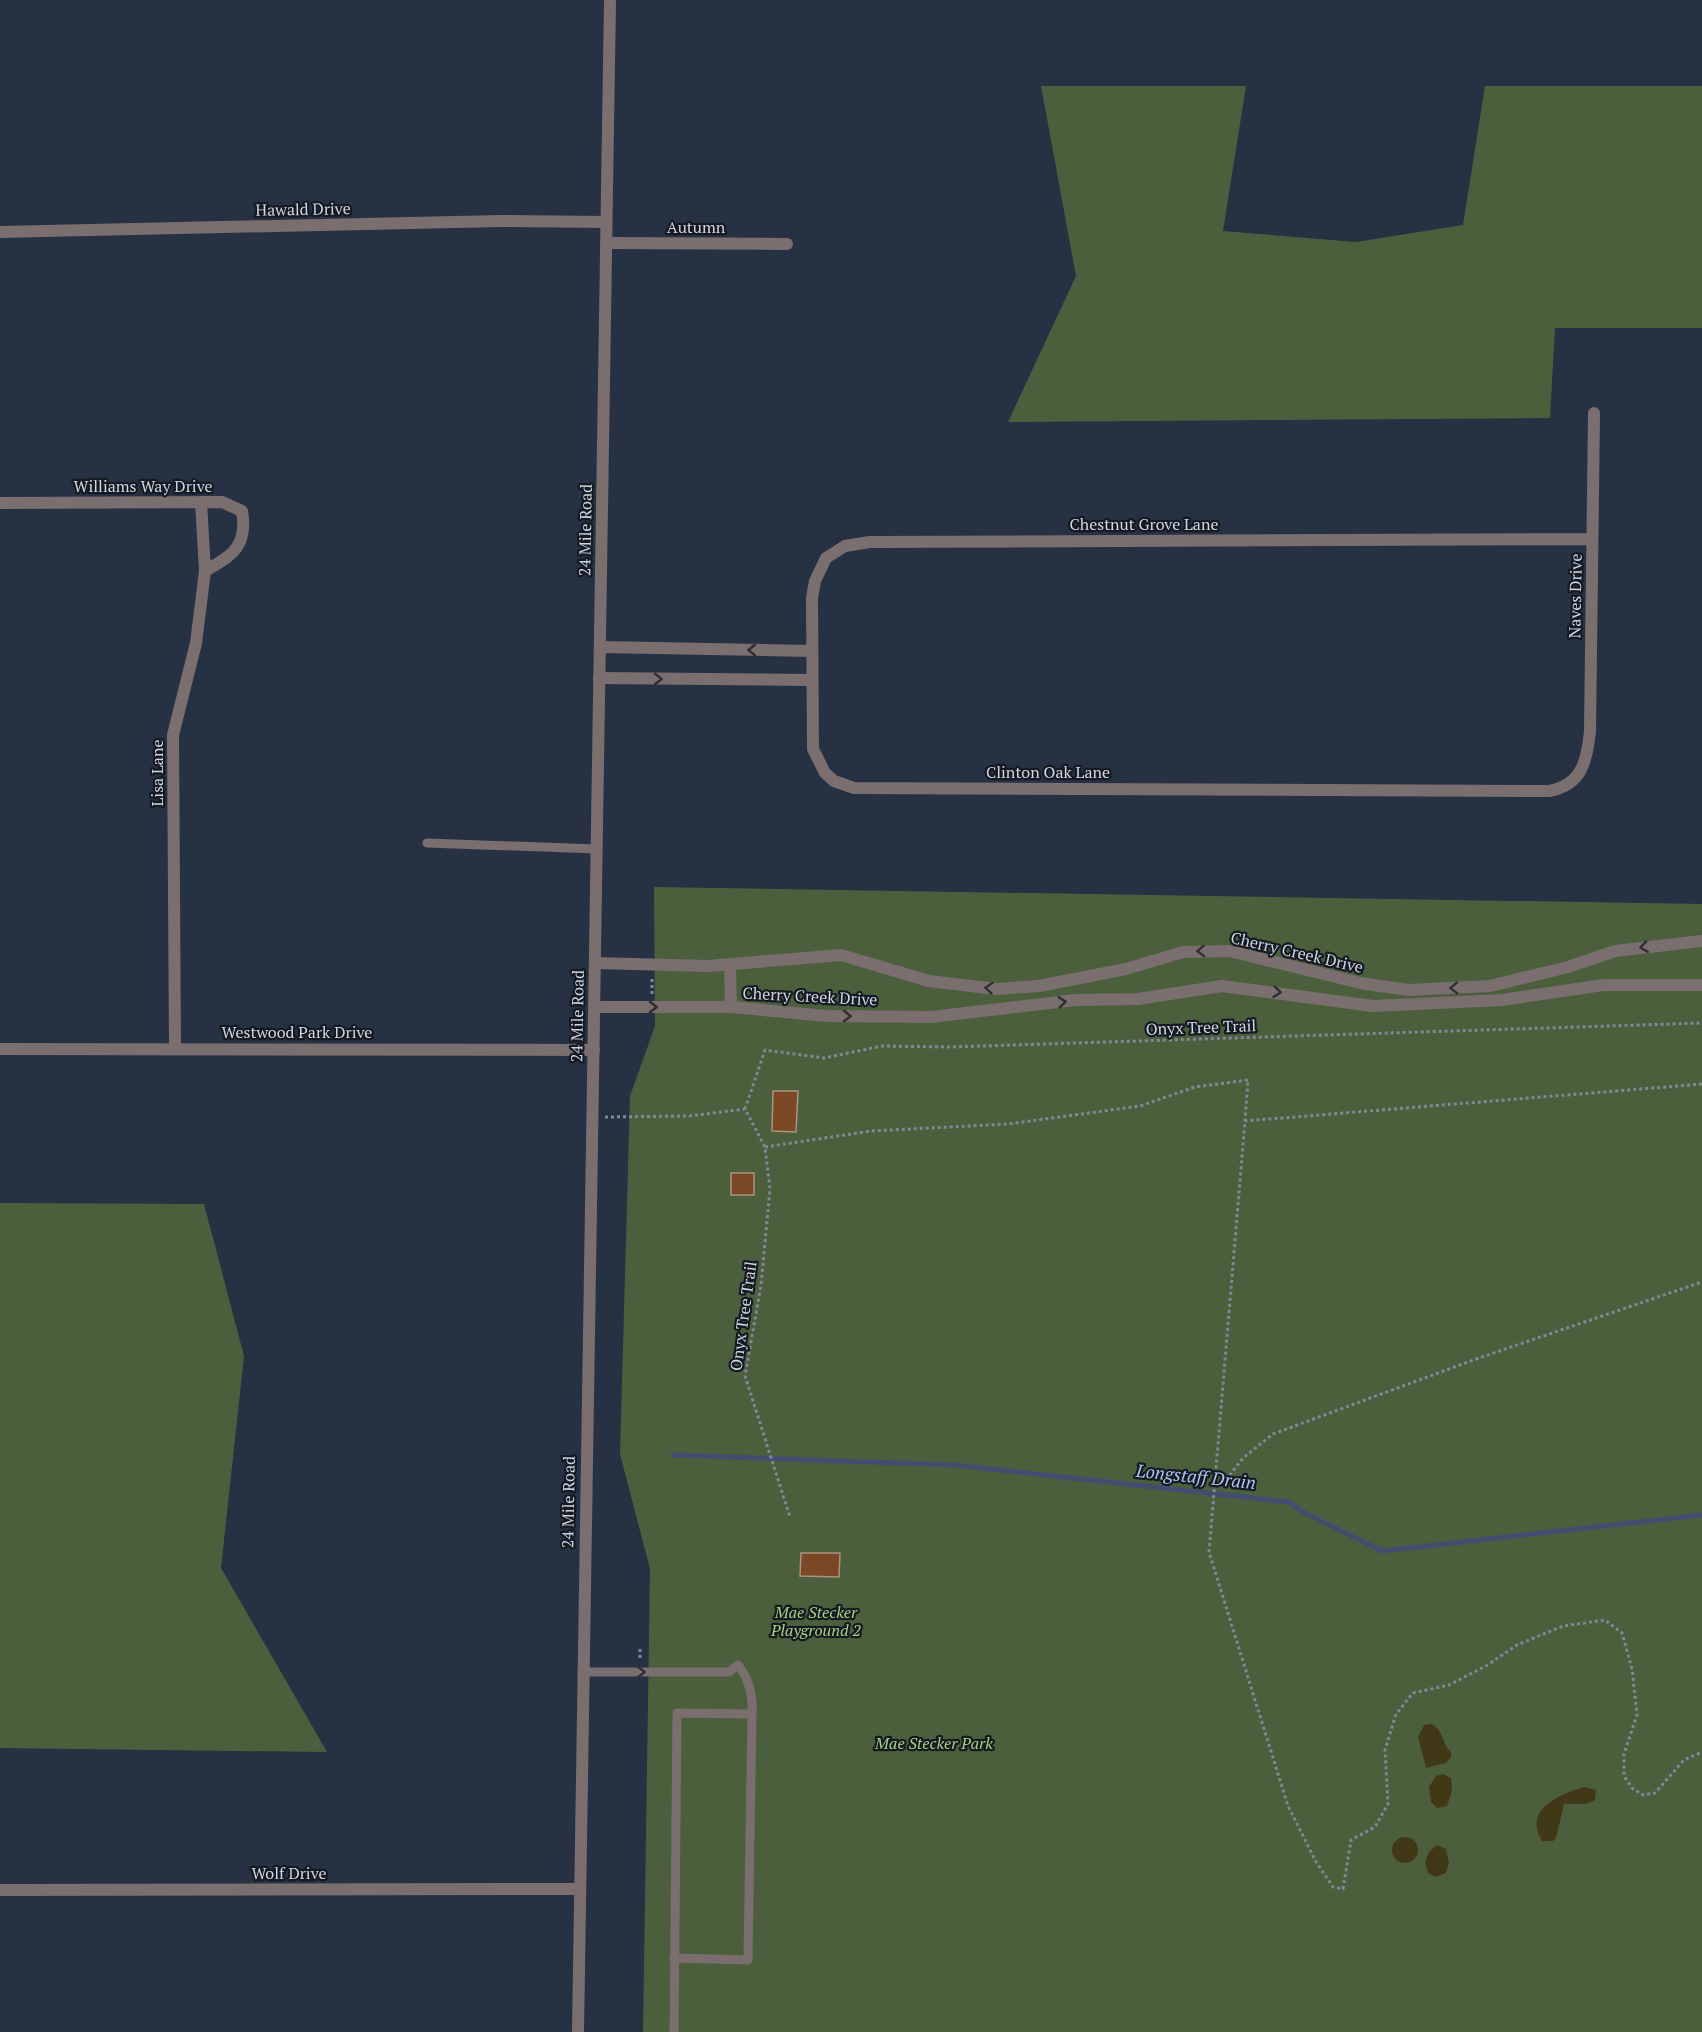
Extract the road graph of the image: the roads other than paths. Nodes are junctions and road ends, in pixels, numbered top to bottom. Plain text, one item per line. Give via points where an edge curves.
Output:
1 (610, 0) edge
2 (606, 222) junction
3 (0, 232) edge
4 (606, 243) junction
5 (787, 244) dead end
6 (1594, 413) dead end
7 (201, 502) junction
8 (0, 503) edge
9 (1592, 539) junction
10 (205, 571) junction
11 (600, 647) junction
12 (811, 651) junction
13 (599, 678) junction
14 (811, 680) junction
15 (1578, 777) joint
16 (427, 843) dead end
17 (597, 849) junction
18 (1702, 941) edge
19 (595, 963) junction
20 (730, 965) junction
21 (1702, 985) edge
22 (1490, 986) junction
23 (1029, 987) junction
24 (1490, 1001) junction
25 (1031, 1005) junction
26 (594, 1006) junction
27 (731, 1007) junction
28 (175, 1048) junction
29 (0, 1049) edge
30 (594, 1050) junction
31 (582, 1672) junction
32 (752, 1714) junction
33 (579, 1889) junction
34 (0, 1890) edge
35 (674, 1958) junction
36 (578, 2032) edge
37 (674, 2032) edge

1 - 2 street, 24 Mile Road
2 - 3 street, Hawald Drive
2 - 4 street, 24 Mile Road
4 - 5 street, Autumn
4 - 11 street, 24 Mile Road
6 - 9 street, Naves Drive
7 - 8 street, Williams Way Drive
7 - 10 street, Lisa Lane
7 - 10 street, Williams Way Drive via 222,502 242,511 245,529 232,556
9 - 12 street, Chestnut Grove Lane via 857,543 834,550 820,567 812,598
9 - 15 street, Naves Drive via 1590,731 1588,753
10 - 28 street, Lisa Lane via 196,643 173,735
12 -> 11 street
11 - 13 street, 24 Mile Road
12 - 14 street, Chestnut Grove Lane
13 -> 14 street
13 - 17 street, 24 Mile Road
14 - 15 street, Clinton Oak Lane via 813,749 825,772 846,787 1548,791 1564,787
16 - 17 lane
17 - 19 street, 24 Mile Road
18 -> 22 street, Cherry Creek Drive via 1615,951
19 - 20 street, Cherry Creek Drive
19 - 26 street, 24 Mile Road
23 -> 20 street, Cherry Creek Drive via 996,989 929,981 841,955
20 - 27 street, Cherry Creek Drive
21 - 24 street, Cherry Creek Drive via 1603,985
22 -> 23 street, Cherry Creek Drive via 1407,990 1360,983 1230,951 1183,952 1126,969
22 - 24 street
23 - 25 street
25 -> 24 street, Cherry Creek Drive via 1138,999 1222,986 1373,1006
27 -> 25 street, Cherry Creek Drive via 828,1016 931,1017
26 -> 27 street, Cherry Creek Drive
26 - 30 street, 24 Mile Road
28 - 29 street, Westwood Park Drive
28 - 30 street, Westwood Park Drive
30 - 31 street, 24 Mile Road
31 -> 32 lane via 729,1672 738,1665 750,1688
31 - 33 street, 24 Mile Road
32 - 35 lane via 677,1713
32 - 35 lane via 748,1960
33 - 34 street, Wolf Drive
33 - 36 street, 24 Mile Road
35 - 37 lane

